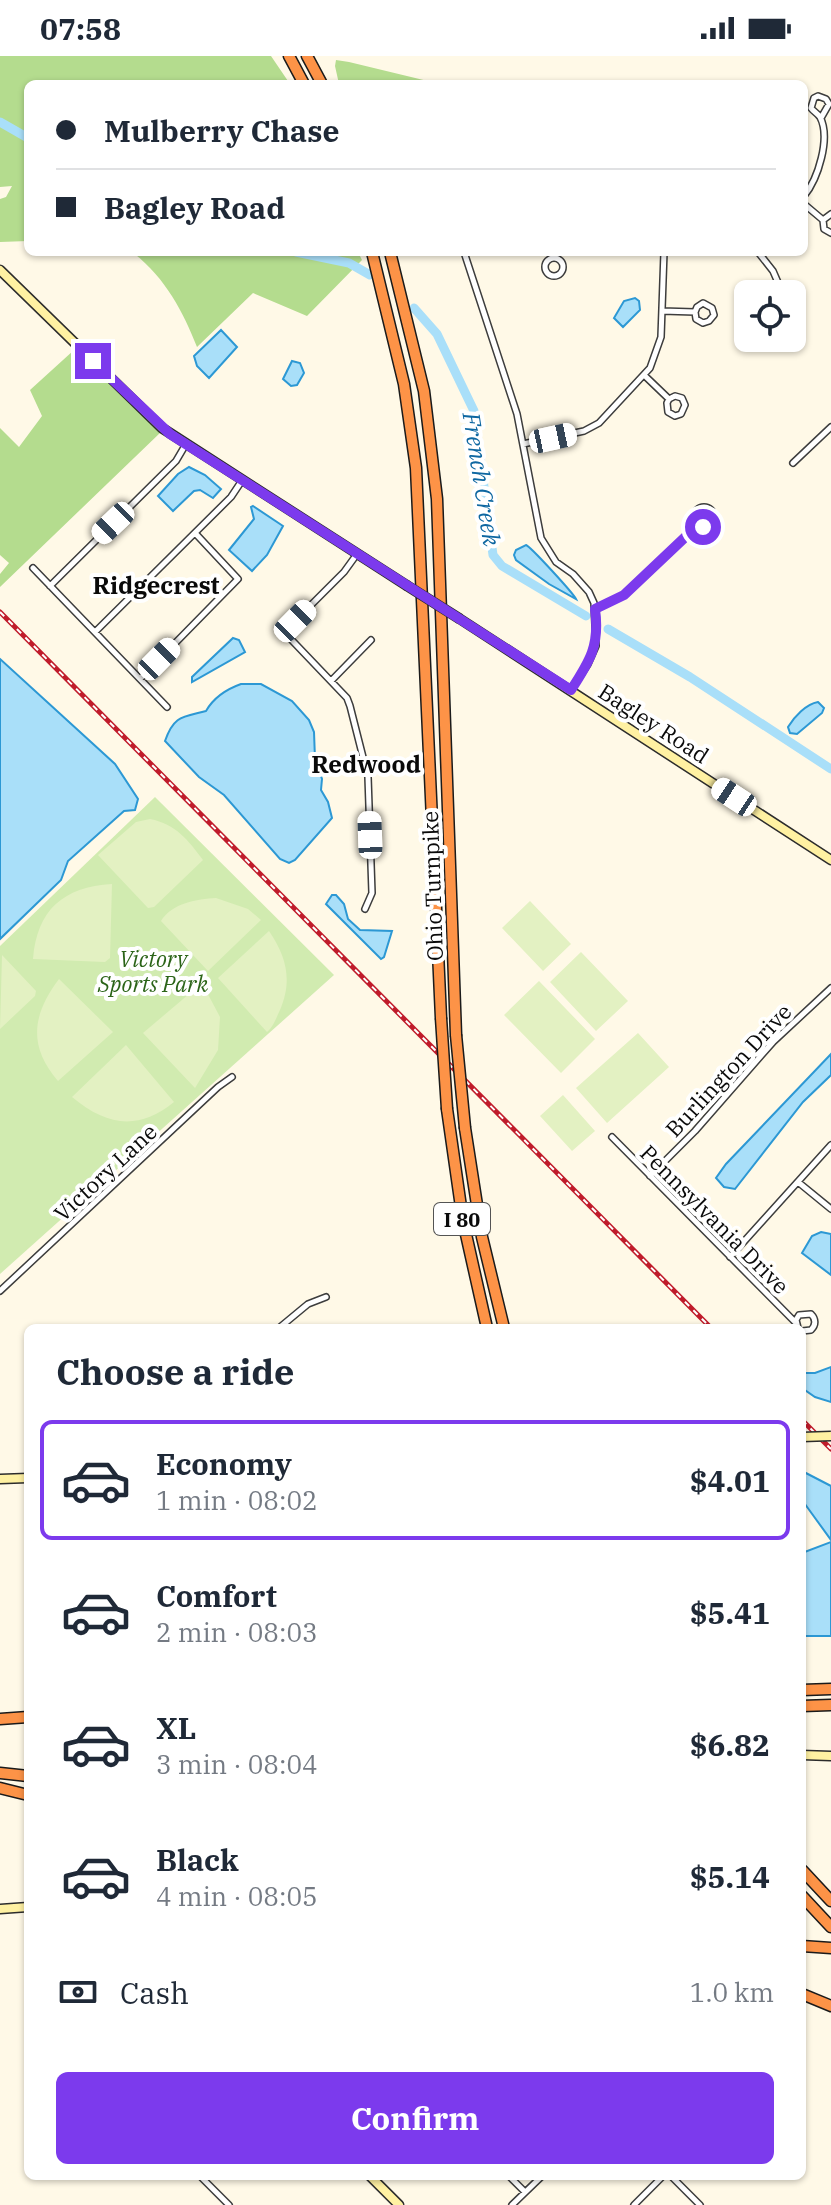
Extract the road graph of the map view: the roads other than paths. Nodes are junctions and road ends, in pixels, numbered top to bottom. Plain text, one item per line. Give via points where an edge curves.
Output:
1 (289, 56) edge
2 (307, 56) edge
3 (302, 80) edge
4 (320, 80) edge
5 (821, 118) dead end
6 (828, 139) edge
7 (808, 189) edge
8 (808, 207) edge
9 (831, 214) edge
10 (823, 220) junction
11 (831, 233) edge
12 (373, 256) edge
13 (391, 256) edge
14 (465, 256) edge
15 (664, 256) edge
16 (761, 256) edge
17 (0, 270) edge
18 (777, 280) edge
19 (662, 311) junction
20 (695, 312) dead end
21 (644, 375) junction
22 (669, 399) dead end
23 (831, 427) edge
24 (186, 444) junction
25 (523, 444) junction
26 (793, 463) dead end
27 (243, 479) junction
28 (698, 525) dead end
29 (195, 533) junction
30 (357, 554) junction
31 (33, 568) dead end
32 (50, 586) junction
33 (595, 609) junction
34 (95, 632) junction
35 (371, 640) dead end
36 (140, 679) junction
37 (331, 681) junction
38 (571, 690) junction
39 (167, 707) dead end
40 (831, 860) edge
41 (365, 909) dead end
42 (831, 988) edge
43 (232, 1077) dead end
44 (612, 1137) dead end
45 (831, 1145) edge
46 (650, 1176) junction
47 (798, 1182) junction
48 (831, 1209) edge
49 (730, 1257) junction
50 (0, 1291) edge
51 (326, 1297) dead end
52 (284, 1324) edge
53 (486, 1324) edge
54 (503, 1324) edge
55 (796, 1324) edge
56 (831, 1436) edge
57 (806, 1437) edge
58 (24, 1478) edge
59 (0, 1479) edge
60 (831, 1689) edge
61 (806, 1690) edge
62 (831, 1705) edge
63 (806, 1706) edge
64 (0, 1720) edge
65 (24, 1720) edge
66 (806, 1755) edge
67 (831, 1756) edge
68 (0, 1773) edge
69 (24, 1776) edge
70 (0, 1788) edge
71 (24, 1794) edge
72 (806, 1869) edge
73 (806, 1874) edge
74 (818, 1888) junction
75 (806, 1900) edge
76 (831, 1901) edge
77 (24, 1907) edge
78 (0, 1909) edge
79 (831, 1927) edge
80 (806, 1946) edge
81 (829, 1948) edge
82 (806, 1996) edge
83 (831, 2006) edge
84 (205, 2180) edge
85 (374, 2180) edge
86 (513, 2180) edge
87 (538, 2180) edge
88 (659, 2180) edge
89 (675, 2180) edge
90 (525, 2193) junction
91 (229, 2205) edge
92 (399, 2205) edge
93 (512, 2205) edge
94 (634, 2205) edge
95 (700, 2205) edge

1 - 3 highway
2 - 4 highway
5 - 6 street
6 - 7 street via 821,168
8 - 10 street
9 - 10 street
10 - 11 street
12 - 53 highway, Ohio Turnpike / I 80, bridge via 404,384 416,468 447,1109 463,1221
13 - 54 highway, Ohio Turnpike / I 80, bridge via 424,391 437,499 456,1035 482,1237
14 - 25 street
15 - 19 street
16 - 18 street
17 - 24 street, Bagley Road via 163,429
19 - 20 street
19 - 21 street via 659,347
21 - 22 street
21 - 25 street via 593,426
23 - 26 street
24 - 27 street, Bagley Road
24 - 32 street via 176,461
25 - 33 street via 541,538 556,562 589,592
27 - 29 street
27 - 30 street, Bagley Road
28 - 33 street via 624,595
29 - 34 street
29 - 36 street via 238,579
30 - 37 street via 284,632
30 - 38 street, Bagley Road, bridge
31 - 32 street
32 - 34 street
33 - 38 street via 596,646
34 - 36 street
35 - 37 street
36 - 39 street
37 - 41 street via 347,698 368,777 372,893
38 - 40 street, Bagley Road
42 - 46 street, Burlington Drive via 773,1042
43 - 50 street, Victory Lane
44 - 46 street, Pennsylvania Drive
45 - 47 street
46 - 49 street, Pennsylvania Drive
47 - 48 street
47 - 49 street
49 - 55 street, Pennsylvania Drive
51 - 52 street
56 - 57 street, bridge
58 - 59 street
60 - 61 highway
62 - 63 highway
64 - 65 highway
66 - 67 street
68 - 69 highway
70 - 71 highway
72 - 74 highway
73 - 74 highway
74 - 76 highway
75 - 79 highway
77 - 78 street
80 - 81 highway
82 - 83 highway
84 - 91 street
85 - 92 street
86 - 90 street
87 - 90 street
88 - 94 street
89 - 95 street
90 - 93 street

